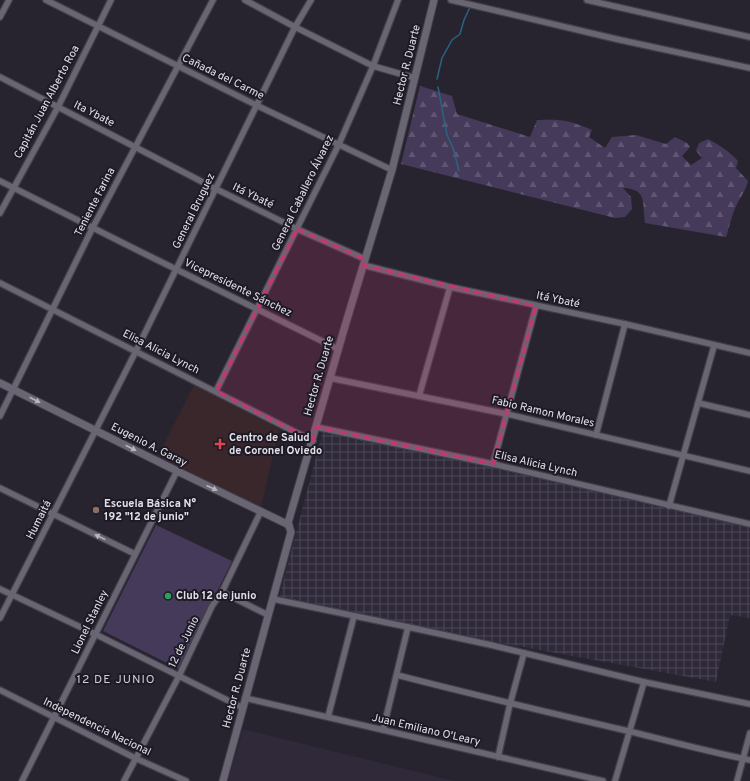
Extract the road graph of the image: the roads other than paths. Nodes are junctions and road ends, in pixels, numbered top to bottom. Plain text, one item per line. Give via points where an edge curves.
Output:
1 (9, 0) edge
2 (46, 0) edge
3 (111, 0) edge
4 (213, 0) edge
5 (245, 0) edge
6 (311, 0) edge
7 (398, 0) edge
8 (434, 0) edge
9 (451, 0) edge
10 (588, 0) edge
11 (0, 17) edge
12 (98, 26) junction
13 (295, 27) junction
14 (750, 37) edge
15 (178, 66) junction
16 (373, 66) junction
17 (750, 68) edge
18 (0, 77) edge
19 (415, 78) junction
20 (58, 106) junction
21 (258, 106) junction
22 (339, 144) junction
23 (135, 147) junction
24 (392, 170) junction
25 (0, 180) edge
26 (13, 187) junction
27 (216, 189) junction
28 (0, 213) edge
29 (93, 228) junction
30 (297, 229) junction
31 (364, 262) junction
32 (177, 269) junction
33 (0, 283) edge
34 (450, 287) junction
35 (536, 306) junction
36 (257, 308) junction
37 (53, 309) junction
38 (625, 324) junction
39 (714, 346) junction
40 (338, 349) junction
41 (136, 351) junction
42 (750, 353) edge
43 (330, 378) junction
44 (0, 383) edge
45 (13, 389) junction
46 (216, 391) junction
47 (419, 396) junction
48 (698, 403) junction
49 (508, 414) junction
50 (750, 415) edge
51 (0, 416) edge
52 (316, 427) junction
53 (96, 431) junction
54 (596, 435) junction
55 (313, 441) junction
56 (683, 456) junction
57 (493, 464) junction
58 (177, 471) junction
59 (750, 471) edge
60 (0, 488) edge
61 (669, 506) junction
62 (261, 511) junction
63 (53, 514) junction
64 (750, 524) edge
65 (289, 525) junction
66 (135, 554) junction
67 (0, 589) edge
68 (222, 592) junction
69 (12, 594) junction
70 (273, 599) junction
71 (268, 615) junction
72 (354, 616) junction
73 (0, 618) edge
74 (408, 628) junction
75 (95, 634) junction
76 (524, 653) junction
77 (397, 675) junction
78 (178, 676) junction
79 (644, 682) junction
80 (0, 690) edge
81 (246, 698) junction
82 (510, 704) junction
83 (750, 704) edge
84 (243, 708) junction
85 (55, 717) junction
86 (328, 717) junction
87 (383, 730) junction
88 (630, 731) junction
89 (750, 733) edge
90 (498, 757) junction
91 (135, 758) junction
92 (742, 758) junction
93 (750, 760) edge
94 (22, 781) edge
95 (124, 781) edge
96 (186, 781) edge
97 (223, 781) edge
98 (603, 781) edge
99 (615, 781) edge
100 (737, 781) edge

1 - 11 street
2 - 12 street, Cañada del Carme
3 - 12 street, Capitán Juan Alberto Roa
4 - 15 street, Teniente Farina
5 - 13 street
6 - 13 street, General Bruguez
7 - 16 street, General Caballero Álvarez
8 - 19 street, Hector R. Duarte
9 - 17 street
10 - 14 street
12 - 15 street, Cañada del Carme
12 - 20 street, Capitán Juan Alberto Roa
13 - 16 street
13 - 21 street, General Bruguez
15 - 21 street, Cañada del Carme
15 - 23 street, Teniente Farina
16 - 19 street
16 - 22 street, General Caballero Álvarez
18 - 20 street, Ita Ybate
19 - 24 street, Hector R. Duarte
20 - 23 street, Ita Ybate
20 - 26 street, Capitán Juan Alberto Roa
21 - 22 street, Cañada del Carme
21 - 27 street, General Bruguez
22 - 24 street, Cañada del Carme
22 - 30 street, General Caballero Álvarez
23 - 27 street, Itá Ybaté
23 - 29 street, Teniente Farina
24 - 31 street, Hector R. Duarte
25 - 26 street, Vicepresidente Sánchez
26 - 28 street, Capitán Juan Alberto Roa
26 - 29 street, Vicepresidente Sánchez
27 - 30 street, Itá Ybaté
27 - 32 street, General Bruguez
29 - 32 street, Vicepresidente Sánchez
29 - 37 street, Teniente Farina
30 - 31 street, Itá Ybaté
30 - 36 street, General Caballero Álvarez
31 - 34 street, Itá Ybaté
31 - 40 street, Hector R. Duarte
32 - 36 street, Vicepresidente Sánchez
32 - 41 street, General Bruguez
33 - 37 street, Elisa Alicia Lynch
34 - 35 street, Itá Ybaté
34 - 47 street
35 - 38 street, Itá Ybaté
35 - 49 street
36 - 40 street, Vicepresidente Sánchez
36 - 46 street, General Caballero Álvarez
37 - 41 street, Elisa Alicia Lynch
37 - 45 street, Teniente Farina
38 - 39 street, Itá Ybaté
38 - 54 street
39 - 42 street, Itá Ybaté
39 - 48 street
40 - 43 street, Hector R. Duarte
41 - 46 street, Elisa Alicia Lynch
41 - 53 street, General Bruguez
43 - 47 street, Fabio Ramon Morales
43 - 52 street, Hector R. Duarte
44 - 45 street, Eugenio A. Garay
45 - 51 street, Teniente Farina
45 -> 53 street, Eugenio A. Garay
46 - 55 street, Elisa Alicia Lynch
47 - 49 street, Fabio Ramon Morales
48 - 50 street
48 - 56 street
49 - 54 street, Fabio Ramon Morales
49 - 57 street
52 - 55 street, Hector R. Duarte
52 - 57 street, Elisa Alicia Lynch
53 -> 58 street, Eugenio A. Garay
53 - 63 street, Humaitá
54 - 56 street, Fabio Ramon Morales
55 - 65 street, Hector R. Duarte
56 - 59 street, Fabio Ramon Morales
56 - 61 street
57 - 61 street, Elisa Alicia Lynch
58 -> 62 street, Eugenio A. Garay
58 - 66 street, Lionel Stanley
60 - 63 street
61 - 64 street, Elisa Alicia Lynch
62 - 65 street, Eugenio A. Garay
62 - 68 street, 12 de Junio
66 -> 63 street
63 - 69 street, Humaitá
65 - 70 street, Hector R. Duarte via 291,532
66 - 75 street, Lionel Stanley
67 - 69 street
68 - 71 street
68 - 78 street, 12 de Junio via 212,606
69 - 73 street, Humaitá
69 - 75 street
70 - 71 street, Hector R. Duarte
70 - 72 street
71 - 81 street, Hector R. Duarte
72 - 74 street
72 - 86 street
74 - 76 street
74 - 77 street
75 - 78 street
75 - 85 street, Lionel Stanley
76 - 79 street
76 - 82 street
77 - 82 street
77 - 87 street
78 - 84 street
78 - 91 street, 12 de Junio
79 - 83 street
79 - 88 street
80 - 85 street, Independencia Nacional
81 - 84 street, Hector R. Duarte
81 - 86 street, Juan Emiliano O'Leary
82 - 88 street
82 - 90 street
84 - 97 street, Hector R. Duarte
85 - 91 street, Independencia Nacional
85 - 94 street, Lionel Stanley
86 - 87 street, Juan Emiliano O'Leary
87 - 90 street, Juan Emiliano O'Leary
88 - 92 street
88 - 99 street
89 - 92 street
90 - 98 street, Juan Emiliano O'Leary
91 - 95 street, 12 de Junio
91 - 96 street, Independencia Nacional
92 - 93 street
92 - 100 street

